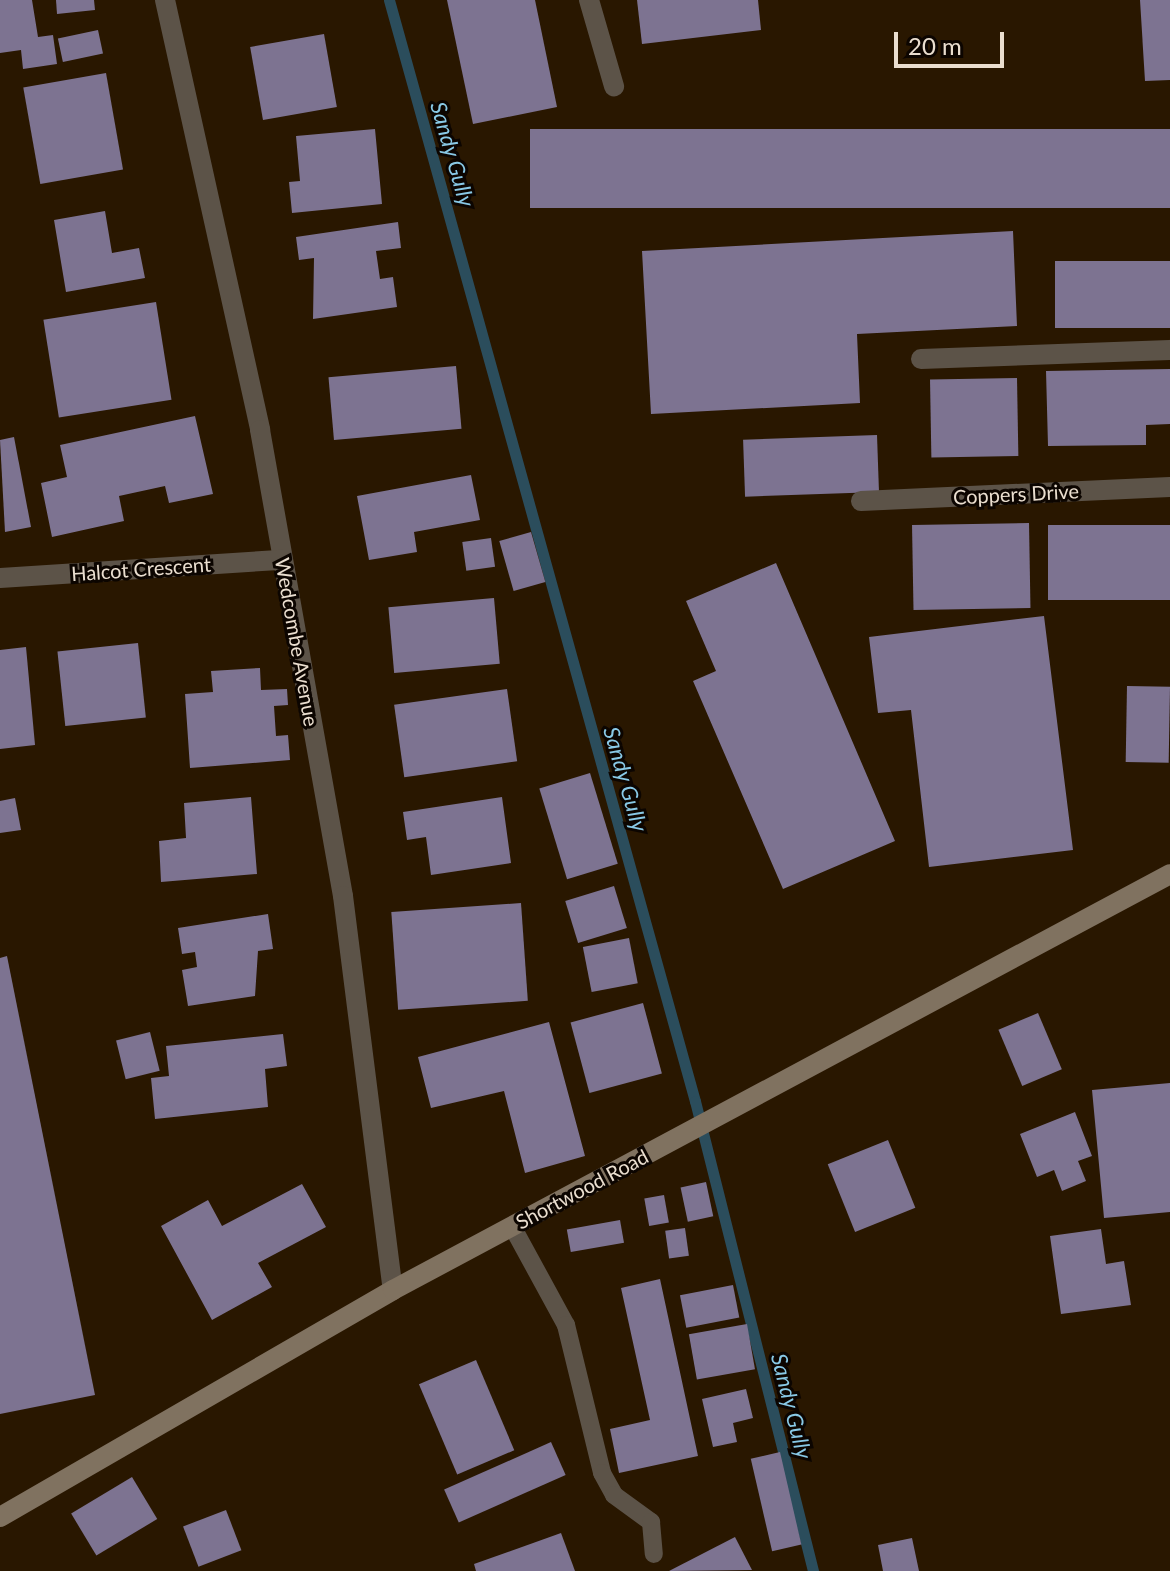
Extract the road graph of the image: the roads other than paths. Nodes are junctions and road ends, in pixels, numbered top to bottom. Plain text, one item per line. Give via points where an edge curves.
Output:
1 (165, 0) edge
2 (589, 0) edge
3 (614, 86) dead end
4 (1170, 350) edge
5 (921, 359) dead end
6 (1170, 487) edge
7 (861, 501) dead end
8 (282, 560) junction
9 (0, 578) edge
10 (1170, 874) edge
11 (512, 1226) junction
12 (393, 1290) junction
13 (0, 1517) edge
14 (654, 1554) dead end

1 - 8 street, Wedcombe Avenue
2 - 3 street
4 - 5 street
6 - 7 street, Coppers Drive
8 - 9 street, Halcot Crescent
8 - 12 street, Wedcombe Avenue via 343,896
10 - 11 main road, Shortwood Road
11 - 12 main road, Shortwood Road
11 - 14 lane via 566,1325 602,1473 614,1495 651,1522
12 - 13 main road, Shortwood Road

